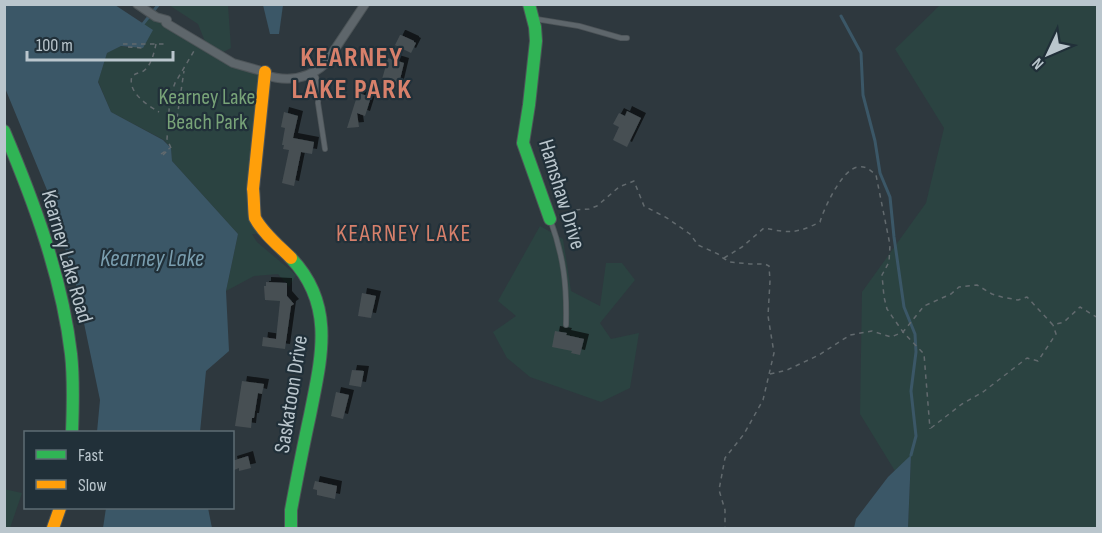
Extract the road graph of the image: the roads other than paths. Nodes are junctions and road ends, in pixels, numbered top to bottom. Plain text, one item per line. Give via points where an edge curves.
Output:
1 (364, 4) edge
2 (529, 4) edge
3 (141, 7) edge
4 (534, 19) junction
5 (627, 38) dead end
6 (265, 72) junction
7 (313, 73) junction
8 (4, 131) edge
9 (325, 149) dead end
10 (550, 219) joint
11 (566, 326) dead end
12 (72, 431) edge
13 (59, 509) edge
14 (53, 528) edge
15 (291, 528) edge

1 - 7 street via 328,60
2 - 4 street, Hamshaw Drive
3 - 6 street via 233,63
4 - 5 lane
4 - 10 street, Hamshaw Drive via 536,41 523,142
6 - 7 street via 287,79
6 - 15 street, Saskatoon Drive via 253,189 254,216 302,270 313,291 322,331 320,363 293,495
7 - 9 lane via 319,88
8 - 12 street, Kearney Lake Road via 21,170 63,307 73,378
10 - 11 lane, Hamshaw Drive via 564,271
13 - 14 street

